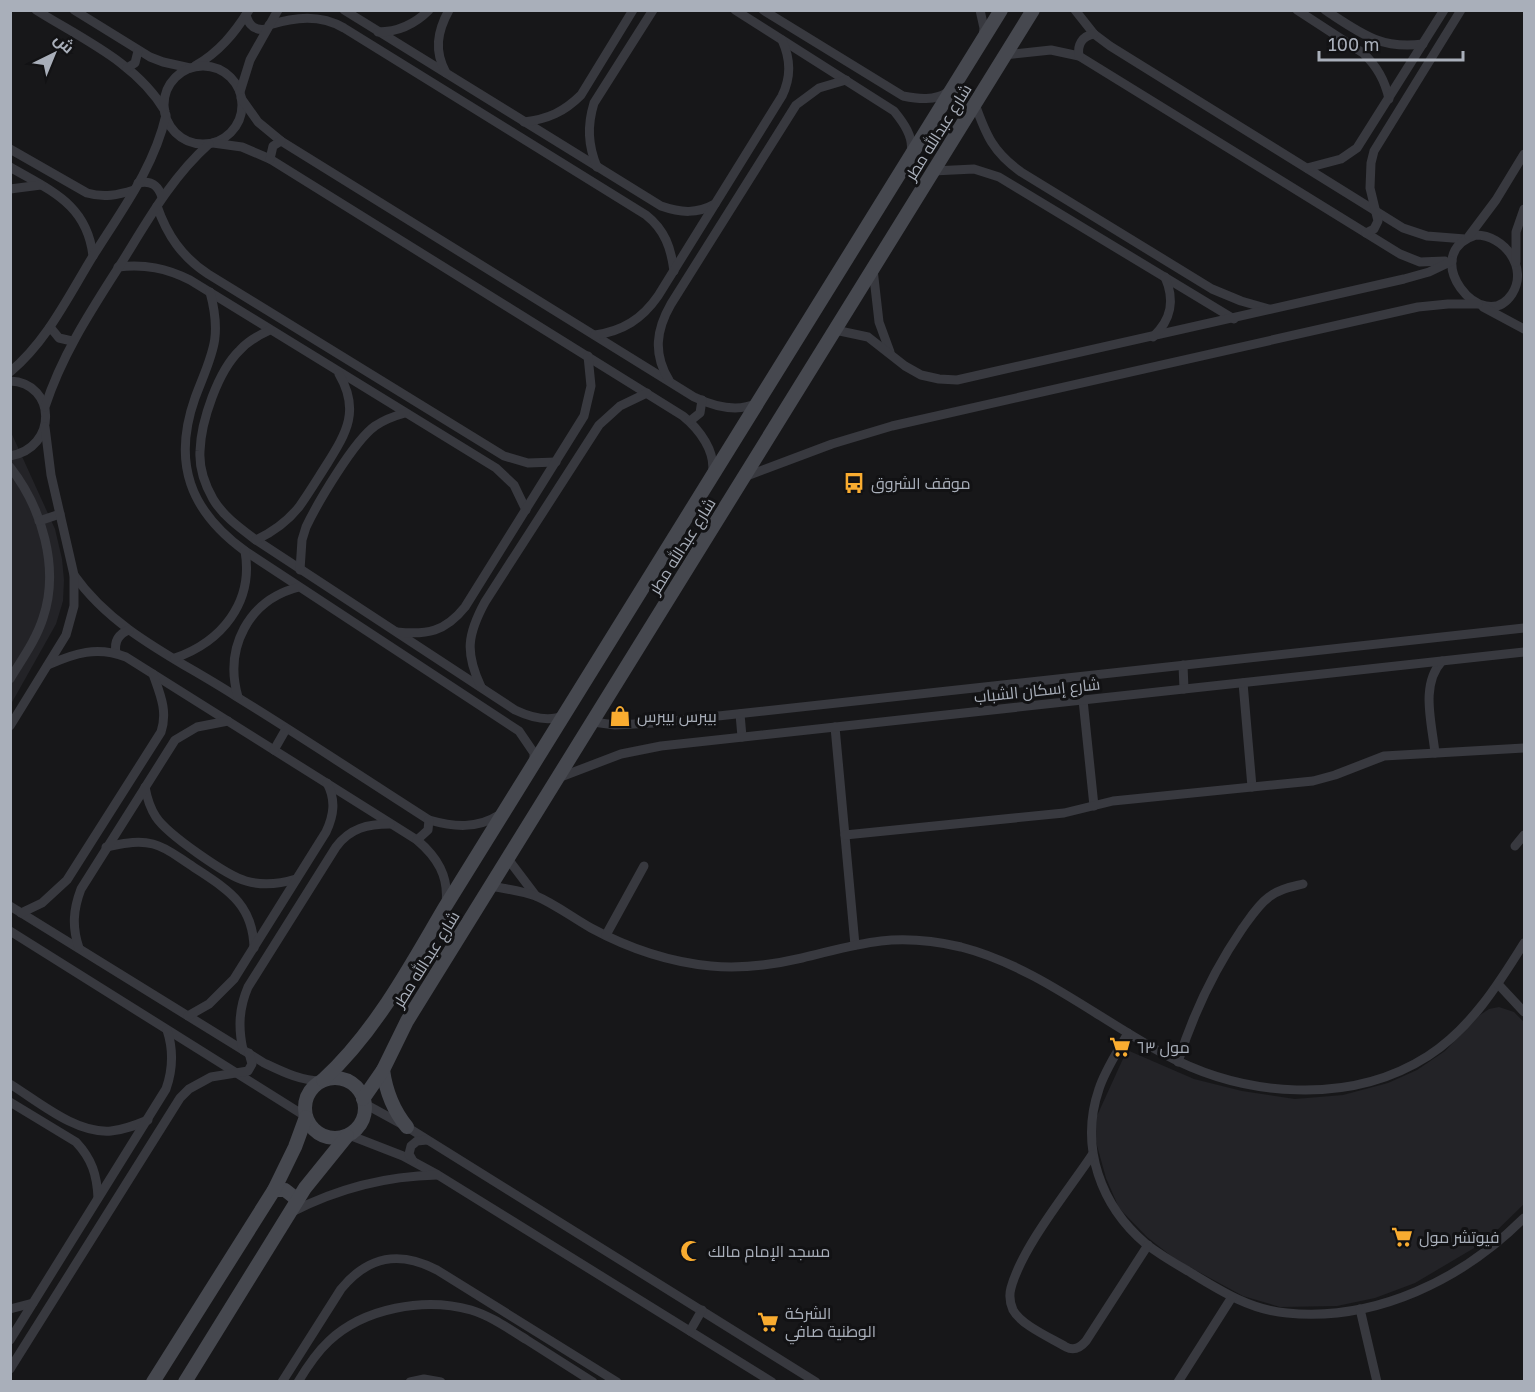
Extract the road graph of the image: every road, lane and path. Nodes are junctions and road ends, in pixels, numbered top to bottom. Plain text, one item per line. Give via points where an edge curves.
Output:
1 (36, 10) edge
2 (74, 10) edge
3 (278, 10) edge
4 (449, 10) edge
5 (633, 10) edge
6 (735, 10) edge
7 (763, 10) edge
8 (980, 10) edge
9 (1001, 10) edge
10 (1033, 10) edge
11 (1075, 10) edge
12 (1297, 10) edge
13 (1325, 10) edge
14 (1444, 10) edge
15 (1461, 10) edge
16 (344, 11) edge
17 (429, 11) edge
18 (651, 12) edge
19 (248, 13) edge
20 (443, 21) junction
21 (337, 24) junction
22 (268, 27) junction
23 (377, 32) junction
24 (1094, 34) junction
25 (1363, 34) junction
26 (782, 40) junction
27 (982, 41) junction
28 (1423, 44) junction
29 (1355, 47) junction
30 (138, 51) junction
31 (1005, 55) junction
32 (1079, 56) junction
33 (128, 68) junction
34 (192, 68) junction
35 (447, 75) junction
36 (846, 80) junction
37 (952, 89) junction
38 (891, 90) junction
39 (581, 94) junction
40 (241, 95) junction
41 (782, 96) junction
42 (1389, 99) junction
43 (883, 102) junction
44 (594, 103) junction
45 (975, 104) junction
46 (796, 105) junction
47 (502, 109) junction
48 (165, 113) junction
49 (495, 122) junction
50 (524, 122) junction
51 (1368, 132) junction
52 (1380, 140) junction
53 (281, 141) junction
54 (211, 143) junction
55 (10, 149) edge
56 (1524, 154) edge
57 (270, 159) junction
58 (909, 159) junction
59 (1009, 164) junction
60 (10, 167) edge
61 (597, 167) junction
62 (1307, 168) junction
63 (933, 171) junction
64 (999, 177) junction
65 (42, 186) junction
66 (136, 187) junction
67 (76, 188) junction
68 (10, 189) edge
69 (162, 197) junction
70 (66, 201) junction
71 (715, 204) junction
72 (157, 206) junction
73 (661, 207) junction
74 (879, 209) junction
75 (1524, 209) edge
76 (1377, 212) junction
77 (652, 220) junction
78 (901, 224) junction
79 (1366, 233) junction
80 (1467, 238) junction
81 (457, 250) junction
82 (93, 256) junction
83 (1452, 260) junction
84 (118, 267) junction
85 (1516, 267) junction
86 (198, 268) junction
87 (446, 268) junction
88 (873, 269) junction
89 (674, 271) junction
90 (1165, 277) junction
91 (1517, 278) junction
92 (1197, 279) junction
93 (190, 280) junction
94 (210, 292) junction
95 (1189, 292) junction
96 (1524, 292) edge
97 (1479, 305) junction
98 (650, 308) junction
99 (1271, 310) junction
100 (663, 318) junction
101 (1234, 319) junction
102 (50, 327) junction
103 (1524, 329) edge
104 (270, 330) junction
105 (835, 330) junction
106 (595, 335) junction
107 (1152, 337) junction
108 (72, 341) junction
109 (891, 354) junction
110 (588, 356) junction
111 (209, 366) junction
112 (10, 372) edge
113 (338, 372) junction
114 (224, 374) junction
115 (10, 381) edge
116 (670, 382) junction
117 (647, 393) junction
118 (702, 400) junction
119 (759, 402) junction
120 (45, 407) junction
121 (405, 413) junction
122 (690, 421) junction
123 (45, 427) junction
124 (576, 431) junction
125 (344, 437) junction
126 (589, 438) junction
127 (356, 446) junction
128 (10, 456) edge
129 (504, 456) junction
130 (556, 462) junction
131 (10, 467) edge
132 (496, 468) junction
133 (744, 477) junction
134 (711, 480) junction
135 (299, 507) junction
136 (526, 510) junction
137 (223, 512) junction
138 (60, 514) junction
139 (312, 515) junction
140 (39, 521) junction
141 (213, 523) junction
142 (256, 540) junction
143 (245, 551) junction
144 (300, 570) junction
145 (75, 575) junction
146 (299, 587) junction
147 (329, 588) junction
148 (473, 594) junction
149 (321, 602) junction
150 (486, 602) junction
151 (232, 617) junction
152 (246, 626) junction
153 (1524, 628) edge
154 (129, 630) junction
155 (396, 632) junction
156 (608, 646) junction
157 (1524, 652) edge
158 (116, 653) junction
159 (175, 658) junction
160 (631, 661) junction
161 (1442, 661) junction
162 (48, 665) junction
163 (1183, 665) junction
164 (153, 674) junction
165 (10, 679) edge
166 (1243, 683) junction
167 (481, 687) junction
168 (1184, 689) junction
169 (238, 697) junction
170 (1083, 700) junction
171 (10, 703) edge
172 (20, 709) junction
173 (515, 710) junction
174 (566, 714) junction
175 (740, 714) junction
176 (228, 721) junction
177 (593, 722) junction
178 (508, 723) junction
179 (10, 726) edge
180 (836, 727) junction
181 (286, 729) junction
182 (161, 732) junction
183 (742, 737) junction
184 (175, 740) junction
185 (1512, 748) junction
186 (1524, 748) edge
187 (274, 750) junction
188 (1435, 753) junction
189 (1524, 756) edge
190 (534, 764) junction
191 (558, 778) junction
192 (327, 783) junction
193 (145, 787) junction
194 (1252, 787) junction
195 (1094, 806) junction
196 (504, 812) junction
197 (429, 820) junction
198 (392, 824) junction
199 (326, 832) junction
200 (172, 834) junction
201 (845, 835) junction
202 (1524, 836) edge
203 (417, 840) junction
204 (340, 841) junction
205 (1515, 846) dead end
206 (106, 847) junction
207 (163, 847) junction
208 (508, 859) junction
209 (644, 866) dead end
210 (237, 878) junction
211 (296, 879) junction
212 (67, 880) junction
213 (1303, 884) dead end
214 (491, 886) junction
215 (81, 889) junction
216 (229, 891) junction
217 (536, 896) junction
218 (10, 906) edge
219 (445, 907) junction
220 (21, 913) junction
221 (10, 931) edge
222 (606, 935) junction
223 (1524, 944) edge
224 (855, 945) junction
225 (79, 948) junction
226 (254, 948) junction
227 (234, 979) junction
228 (1498, 984) junction
229 (248, 987) junction
230 (1524, 1012) edge
231 (382, 1013) junction
232 (188, 1016) junction
233 (404, 1026) junction
234 (167, 1030) junction
235 (1128, 1033) junction
236 (246, 1052) junction
237 (1178, 1062) junction
238 (382, 1070) junction
239 (237, 1074) junction
240 (322, 1081) junction
241 (10, 1084) edge
242 (166, 1089) junction
243 (180, 1098) junction
244 (10, 1102) edge
245 (364, 1102) junction
246 (305, 1116) junction
247 (148, 1120) junction
248 (73, 1123) junction
249 (407, 1127) junction
250 (65, 1136) junction
251 (348, 1136) junction
252 (427, 1140) junction
253 (1092, 1155) junction
254 (413, 1161) junction
255 (438, 1175) junction
256 (274, 1190) junction
257 (98, 1200) junction
258 (293, 1207) junction
259 (1524, 1218) edge
260 (71, 1243) junction
261 (1148, 1245) junction
262 (84, 1250) junction
263 (1232, 1297) junction
264 (33, 1303) junction
265 (10, 1309) edge
266 (1360, 1309) junction
267 (702, 1310) junction
268 (690, 1331) junction
269 (10, 1340) edge
270 (579, 1358) junction
271 (573, 1369) junction
272 (10, 1370) edge
273 (153, 1382) edge
274 (185, 1382) edge
275 (282, 1382) edge
276 (298, 1382) edge
277 (410, 1382) edge
278 (441, 1382) edge
279 (593, 1382) edge
280 (616, 1382) edge
281 (772, 1382) edge
282 (816, 1382) edge
283 (1178, 1382) edge
284 (1377, 1382) edge

1 - 33 street
2 - 30 street
3 - 22 street
4 - 20 street
5 - 39 street
6 - 26 street
7 - 38 street
8 - 27 street
9 - 27 street, شارع عبدالله مطر
10 - 31 street, شارع عبدالله مطر
11 - 24 street
12 - 29 street
13 - 25 street
14 - 28 street
15 - 52 street
16 - 21 street
16 - 23 street
17 - 20 street via 435,21
17 - 23 street via 410,25
18 - 44 street
19 - 22 street via 247,20 255,29
19 - 34 street via 223,46
20 - 35 street via 437,43
21 - 22 street via 305,18
21 - 49 street
22 - 40 street via 250,60
23 - 35 street
24 - 32 street via 1081,41
24 - 62 street
25 - 28 street via 1398,46
25 - 29 street via 1363,41
26 - 36 street
26 - 41 street via 789,62
27 - 37 street, شارع عبدالله مطر
28 - 42 street
29 - 42 street via 1377,69
30 - 33 street via 135,63
30 - 34 street
31 - 32 street via 1051,50
31 - 45 street, شارع عبدالله مطر
32 - 79 street
33 - 48 street via 153,92
34 - 40 street via 216,68 234,82
34 - 48 street via 180,74 167,90
35 - 47 street
36 - 43 street
36 - 46 street via 819,87
37 - 38 street via 943,96 930,98 903,96
37 - 58 street, شارع عبدالله مطر
38 - 43 street
39 - 44 street via 584,101
39 - 50 street via 555,115
40 - 53 street via 258,122
40 - 54 street via 242,108 236,126
41 - 46 street via 793,99
41 - 71 street
42 - 51 street
43 - 58 street via 909,134
44 - 61 street via 589,142
45 - 59 street via 991,144
45 - 63 street, شارع عبدالله مطر
46 - 100 street
47 - 49 street
47 - 50 street
48 - 54 street via 182,137 190,142
48 - 66 street via 157,148
49 - 77 street
50 - 61 street
51 - 52 street via 1371,138
51 - 62 street via 1357,148 1341,159
52 - 76 street via 1369,175
53 - 57 street via 273,146
53 - 81 street
54 - 57 street via 242,147
54 - 69 street via 185,167
55 - 67 street
56 - 80 street
57 - 87 street
58 - 74 street, شارع عبدالله مطر
59 - 64 street via 999,168
59 - 92 street
60 - 65 street
61 - 73 street
62 - 76 street
63 - 64 street via 974,169
63 - 78 street, شارع عبدالله مطر
64 - 90 street
65 - 68 street
65 - 70 street
66 - 67 street via 111,196
66 - 69 street via 145,182 156,186
66 - 82 street
67 - 70 street via 74,197
69 - 72 street
70 - 82 street via 88,231
71 - 73 street via 704,211 689,213
71 - 89 street
72 - 84 street
72 - 86 street via 172,240
73 - 77 street via 658,217
74 - 78 street
74 - 119 street, شارع عبدالله مطر
75 - 85 street via 1516,232
76 - 79 street via 1377,225
76 - 80 street via 1415,233
77 - 89 street via 666,238
78 - 88 street, شارع عبدالله مطر
79 - 83 street via 1420,262
80 - 83 street via 1457,247
80 - 85 street via 1493,237 1507,249
81 - 87 street
81 - 106 street
82 - 102 street
83 - 97 street via 1458,286
83 - 99 street via 1417,276
84 - 93 street via 155,266
84 - 108 street
85 - 91 street
86 - 93 street via 191,272
86 - 129 street
87 - 110 street
88 - 105 street, شارع عبدالله مطر
88 - 109 street via 879,322
89 - 98 street
90 - 95 street
90 - 107 street via 1172,303 1162,328
91 - 96 street
91 - 97 street via 1506,301
92 - 95 street
92 - 99 street via 1234,298
93 - 94 street
94 - 104 street
94 - 111 street via 216,330
95 - 101 street
97 - 103 street
97 - 133 street via 1418,307 955,410 862,434
98 - 100 street via 654,317
98 - 106 street via 625,327
99 - 101 street
100 - 116 street via 658,351
101 - 107 street
102 - 108 street via 59,338
102 - 112 street via 25,360
104 - 113 street
104 - 114 street via 238,352
105 - 109 street via 868,337
105 - 133 street, شارع عبدالله مطر
106 - 116 street
107 - 109 street via 957,380 921,375
108 - 120 street
110 - 117 street
110 - 124 street via 589,402
111 - 114 street
111 - 141 street via 190,416 184,453 192,490
113 - 121 street
113 - 125 street via 345,384 350,411
114 - 137 street via 206,420 200,452 206,484
115 - 120 street via 29,386
116 - 118 street
117 - 122 street
117 - 126 street via 620,406
118 - 119 street via 725,407
118 - 122 street via 700,413
119 - 134 street, شارع عبدالله مطر
120 - 123 street
121 - 127 street via 374,427
121 - 132 street
122 - 134 street via 711,455
123 - 128 street via 32,448
123 - 138 street
124 - 126 street
124 - 130 street
125 - 127 street via 354,440
125 - 135 street
126 - 150 street
127 - 139 street
129 - 130 street via 528,463
129 - 132 street
130 - 136 street
131 - 140 street via 32,500
132 - 136 street via 514,485
133 - 160 street, شارع عبدالله مطر
134 - 156 street, شارع عبدالله مطر
135 - 139 street via 304,514
135 - 142 street via 280,526
136 - 148 street
137 - 141 street
137 - 142 street
138 - 140 street
138 - 145 street
139 - 144 street via 302,540
140 - 165 street via 49,560 48,600 35,638
141 - 143 street
142 - 144 street
143 - 146 street
143 - 151 street via 243,591
144 - 147 street
145 - 154 street via 94,600
145 - 162 street via 71,621
146 - 149 street
146 - 152 street via 271,599
147 - 149 street
147 - 155 street
148 - 150 street via 479,602
148 - 155 street via 446,626 422,633
149 - 178 street
150 - 167 street via 472,630 470,644 470,659
151 - 152 street
151 - 159 street via 207,643
152 - 169 street via 236,646 233,668
153 - 163 street, شارع إسكان الشباب
154 - 158 street via 116,641
154 - 159 street
155 - 167 street
156 - 160 street
156 - 174 street, شارع عبدالله مطر
157 - 161 street, شارع إسكان الشباب
158 - 162 street via 88,651
158 - 164 street
159 - 169 street
160 - 177 street, شارع عبدالله مطر
161 - 166 street, شارع إسكان الشباب
161 - 188 street via 1435,668 1429,690
162 - 172 street
163 - 168 street
163 - 175 street, شارع إسكان الشباب
164 - 176 street
164 - 182 street via 164,706
166 - 168 street, شارع إسكان الشباب
166 - 194 street
167 - 173 street
168 - 170 street, شارع إسكان الشباب
169 - 181 street
170 - 180 street, شارع إسكان الشباب
170 - 195 street
171 - 172 street
172 - 179 street
173 - 174 street via 547,719
173 - 178 street via 515,718
174 - 190 street, شارع عبدالله مطر
175 - 177 street, شارع إسكان الشباب via 635,725
175 - 183 street
176 - 184 street via 197,727
176 - 187 street
177 - 191 street, شارع عبدالله مطر
178 - 190 street via 528,742
180 - 183 street, شارع إسكان الشباب
180 - 201 street
181 - 187 street
181 - 197 street
182 - 184 street via 171,733
182 - 212 street
183 - 191 street, شارع إسكان الشباب via 641,749
184 - 193 street
185 - 186 street
185 - 188 street
185 - 189 street
187 - 192 street
188 - 194 street via 1384,756 1326,778
190 - 196 street, شارع عبدالله مطر
191 - 208 street, شارع عبدالله مطر
192 - 198 street
192 - 199 street via 334,802
193 - 200 street via 156,818
193 - 206 street
194 - 195 street via 1124,799
195 - 201 street via 1064,813
196 - 197 street via 477,825
196 - 219 street, شارع عبدالله مطر
197 - 203 street via 426,834
198 - 203 street
198 - 204 street via 368,825
199 - 204 street via 336,833
199 - 211 street
200 - 207 street via 164,838
200 - 210 street
201 - 224 street
202 - 205 street
203 - 219 street via 439,863 445,877
204 - 229 street
206 - 207 street via 141,842
206 - 215 street
207 - 216 street
208 - 214 street, شارع عبدالله مطر
208 - 217 street
209 - 222 street
210 - 211 street via 260,884
210 - 216 street via 236,887
211 - 226 street
212 - 215 street via 74,889
212 - 220 street via 51,896
213 - 237 street via 1269,897 1248,921 1209,982
214 - 217 street
214 - 233 street, شارع عبدالله مطر
215 - 225 street via 74,924
216 - 226 street via 249,917
217 - 222 street
218 - 220 street
219 - 231 street, شارع عبدالله مطر
220 - 225 street
221 - 234 street
222 - 224 street via 673,960 726,967 780,963
223 - 228 street
224 - 235 street via 901,940 963,948 1030,975
225 - 232 street
226 - 227 street
227 - 229 street via 240,986
227 - 232 street via 208,1004
228 - 230 street
228 - 237 street via 1468,1021 1430,1056 1360,1084 1329,1090 1279,1088 1217,1076
229 - 236 street via 240,1011 240,1037
231 - 233 street via 390,1025
231 - 240 street, شارع عبدالله مطر via 354,1050
232 - 236 street
233 - 238 street, شارع عبدالله مطر
234 - 239 street
234 - 242 street via 172,1066
235 - 237 street
235 - 253 street via 1094,1104
236 - 239 street via 252,1060 250,1068
236 - 240 street via 296,1077
238 - 245 street, شارع عبدالله مطر
238 - 249 street via 388,1095
239 - 243 street via 211,1077
239 - 246 street
240 - 245 street via 344,1080 356,1087
240 - 246 street via 307,1095
241 - 248 street
242 - 243 street
242 - 247 street
243 - 262 street
244 - 250 street
245 - 249 street
245 - 251 street via 362,1122
246 - 251 street via 318,1134 332,1138
246 - 256 street
247 - 248 street via 110,1131
247 - 257 street
248 - 250 street
249 - 252 street
250 - 257 street via 91,1162
251 - 254 street
251 - 258 street
252 - 254 street via 411,1146 409,1154
252 - 267 street
253 - 261 street via 1109,1201
253 - 261 street via 1017,1271 1010,1294 1012,1308 1021,1320 1065,1347 1079,1348
254 - 255 street
255 - 258 street via 352,1186
255 - 268 street
256 - 258 street via 290,1192
256 - 273 street
257 - 260 street
258 - 274 street
259 - 266 street via 1470,1263 1437,1282
260 - 262 street
260 - 264 street
261 - 263 street
262 - 272 street
263 - 266 street via 1287,1313
263 - 283 street
264 - 265 street
264 - 269 street
266 - 284 street
267 - 268 street
267 - 282 street
268 - 281 street
270 - 271 street
270 - 275 street via 437,1270 423,1263 393,1258 363,1268 341,1288
270 - 280 street
271 - 276 street via 510,1329 472,1311 433,1304 373,1315 343,1330 319,1352
271 - 279 street
277 - 278 street

